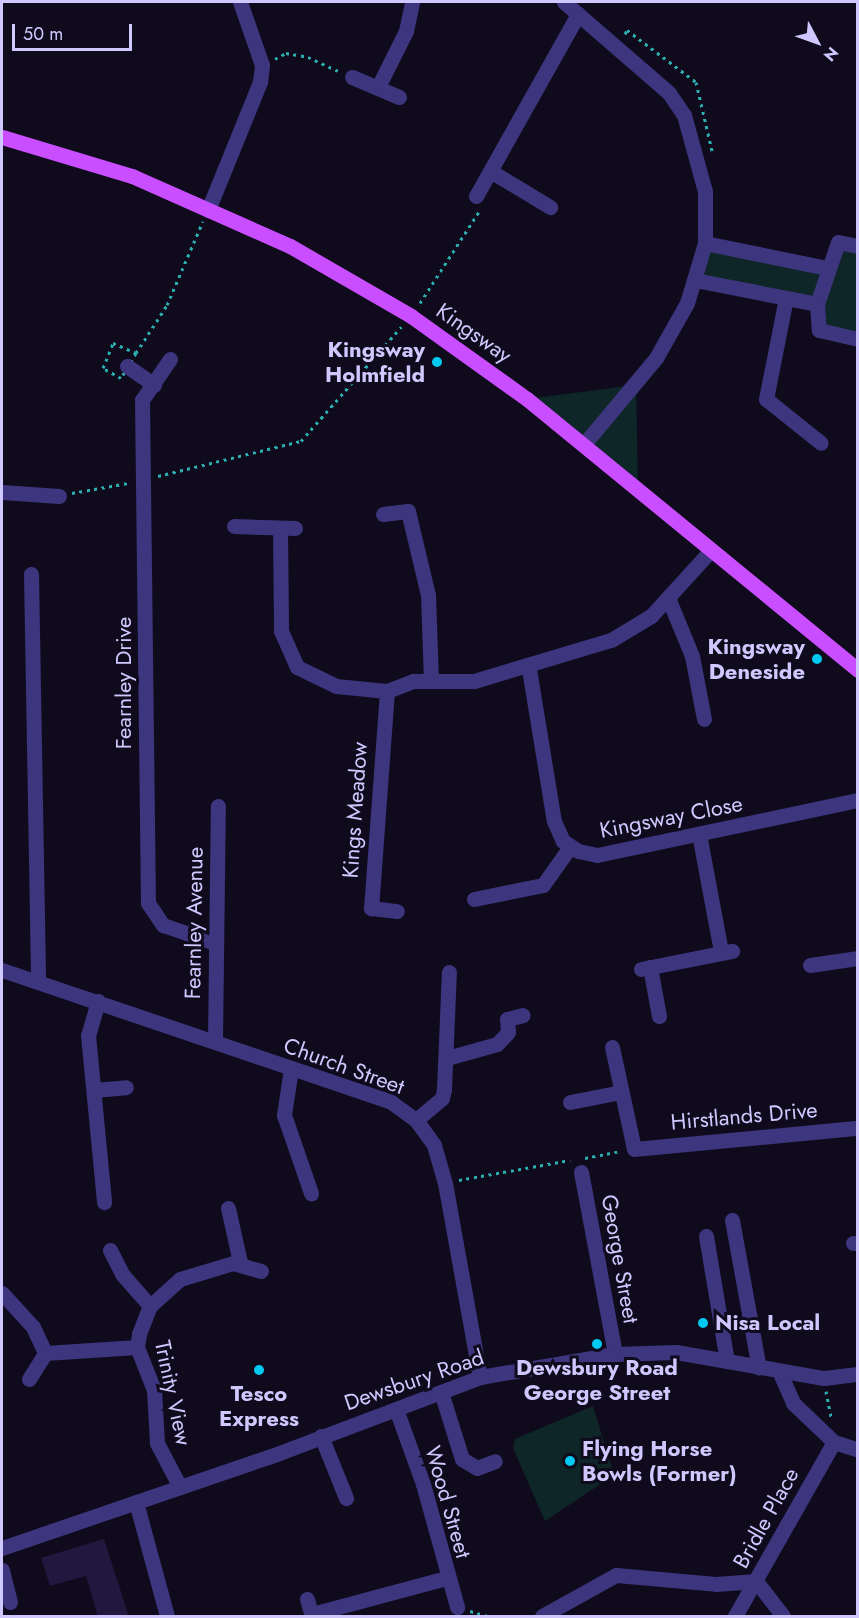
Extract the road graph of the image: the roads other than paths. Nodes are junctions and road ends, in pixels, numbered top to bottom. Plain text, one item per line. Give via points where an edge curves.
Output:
1 (240, 2) edge
2 (412, 2) edge
3 (564, 2) edge
4 (578, 14) junction
5 (352, 77) road end
6 (378, 87) junction
7 (399, 97) dead end
8 (2, 137) edge
9 (492, 172) junction
10 (476, 196) road end
11 (550, 207) dead end
12 (208, 210) junction
13 (705, 243) junction
14 (858, 246) edge
15 (827, 268) junction
16 (695, 280) junction
17 (786, 298) junction
18 (817, 304) junction
19 (858, 339) edge
20 (170, 359) dead end
21 (127, 366) dead end
22 (154, 385) junction
23 (821, 443) dead end
24 (584, 444) junction
25 (2, 492) edge
26 (59, 496) road end
27 (383, 514) dead end
28 (234, 526) dead end
29 (280, 528) junction
30 (296, 528) dead end
31 (711, 550) junction
32 (31, 574) dead end
33 (669, 600) junction
34 (529, 669) junction
35 (858, 670) edge
36 (431, 680) junction
37 (387, 691) junction
38 (704, 719) dead end
39 (858, 800) edge
40 (218, 806) dead end
41 (699, 834) junction
42 (570, 847) junction
43 (474, 899) dead end
44 (397, 911) dead end
45 (215, 943) junction
46 (858, 958) edge
47 (810, 965) dead end
48 (2, 970) edge
49 (449, 972) dead end
50 (38, 981) junction
51 (98, 1001) junction
52 (524, 1015) dead end
53 (659, 1016) dead end
54 (215, 1041) junction
55 (612, 1047) dead end
56 (447, 1058) junction
57 (291, 1069) junction
58 (126, 1087) dead end
59 (93, 1090) junction
60 (621, 1092) junction
61 (570, 1102) dead end
62 (416, 1120) junction
63 (858, 1128) edge
64 (581, 1172) dead end
65 (311, 1192) dead end
66 (104, 1202) dead end
67 (228, 1208) dead end
68 (732, 1220) dead end
69 (706, 1236) dead end
70 (110, 1250) dead end
71 (240, 1262) junction
72 (261, 1271) dead end
73 (2, 1293) edge
74 (150, 1306) junction
75 (137, 1347) junction
76 (45, 1353) junction
77 (615, 1354) junction
78 (727, 1361) junction
79 (759, 1368) junction
80 (779, 1371) junction
81 (858, 1374) edge
82 (480, 1377) junction
83 (29, 1379) dead end
84 (441, 1392) junction
85 (396, 1409) junction
86 (321, 1436) junction
87 (834, 1442) junction
88 (858, 1450) edge
89 (495, 1461) dead end
90 (180, 1487) junction
91 (345, 1498) dead end
92 (136, 1503) junction
93 (2, 1548) edge
94 (2, 1570) edge
95 (446, 1578) junction
96 (756, 1581) junction
97 (307, 1599) dead end
98 (10, 1602) dead end
99 (457, 1607) dead end
100 (312, 1616) edge
101 (167, 1617) edge
102 (542, 1617) edge
103 (735, 1617) edge
104 (783, 1617) edge

1 - 12 street via 262,65 254,103
2 - 6 street via 406,31
3 - 4 street
4 - 9 street
4 - 13 street via 651,74 684,115 705,191
5 - 6 street
6 - 7 street
8 - 12 main road, Kingsway via 90,160
9 - 10 street
9 - 11 street
12 - 24 main road, Kingsway via 290,246 411,316
13 - 15 street
13 - 16 street
14 - 15 street via 838,242
15 - 18 street
16 - 17 street
16 - 24 street via 656,358
17 - 18 street
17 - 23 street via 766,399
18 - 19 street via 819,330
20 - 22 street, Fearnley Drive
21 - 22 street
22 - 45 street, Fearnley Drive via 142,400 146,479 148,903 163,925
24 - 31 main road, Kingsway
25 - 26 street
27 - 36 street via 408,511 428,595
28 - 29 street
29 - 30 street
29 - 37 street via 281,631 297,667 336,686
31 - 33 street
31 - 35 main road, Kingsway
32 - 50 street
33 - 34 street via 611,640
33 - 38 street via 692,656
34 - 36 street via 474,681
34 - 42 street, Kingsway Close via 554,821
36 - 37 street
37 - 44 street, Kings Meadow via 371,908
39 - 41 street, Kingsway Close
40 - 45 street, Fearnley Avenue
41 - 42 street, Kingsway Close via 597,855
41 - 53 street via 726,951 646,968
42 - 43 street via 543,885
45 - 54 street, Fearnley Avenue
46 - 47 street
48 - 50 street, Church Street
49 - 56 street
50 - 51 street, Church Street
51 - 54 street, Church Street
51 - 59 street via 88,1035
52 - 56 street via 507,1019 508,1032 496,1044
54 - 57 street, Church Street
55 - 60 street
56 - 62 street via 442,1098
57 - 62 street, Church Street via 391,1102
57 - 65 street via 284,1114
58 - 59 street
59 - 66 street
60 - 61 street
60 - 63 street, Hirstlands Drive via 634,1149
62 - 82 street, Church Street via 434,1145 446,1183
64 - 77 street, George Street
67 - 71 street
68 - 79 street
69 - 78 street
70 - 74 street via 122,1274
71 - 72 street
71 - 74 street via 180,1279
73 - 76 street via 33,1327
74 - 75 street, Trinity View
75 - 76 street
75 - 90 street, Trinity View via 154,1390 157,1443
76 - 83 street
77 - 78 street, Dewsbury Road via 676,1352
77 - 82 street, Dewsbury Road
78 - 79 street, Dewsbury Road
79 - 80 street, Dewsbury Road
80 - 81 street, Dewsbury Road via 824,1378
80 - 87 street via 793,1403
82 - 84 street, Dewsbury Road
84 - 85 street, Dewsbury Road
84 - 89 street via 462,1459 477,1468
85 - 86 street, Dewsbury Road
85 - 95 street, Wood Street via 423,1484
86 - 90 street, Dewsbury Road
86 - 91 street
87 - 88 street
87 - 96 street, Bridle Place
90 - 92 street, Dewsbury Road
92 - 93 street, Dewsbury Road
92 - 101 street
94 - 98 street
95 - 99 street, Wood Street
95 - 100 street
96 - 102 street via 716,1584 616,1575
96 - 103 street, Bridle Place
96 - 104 street
97 - 100 street

